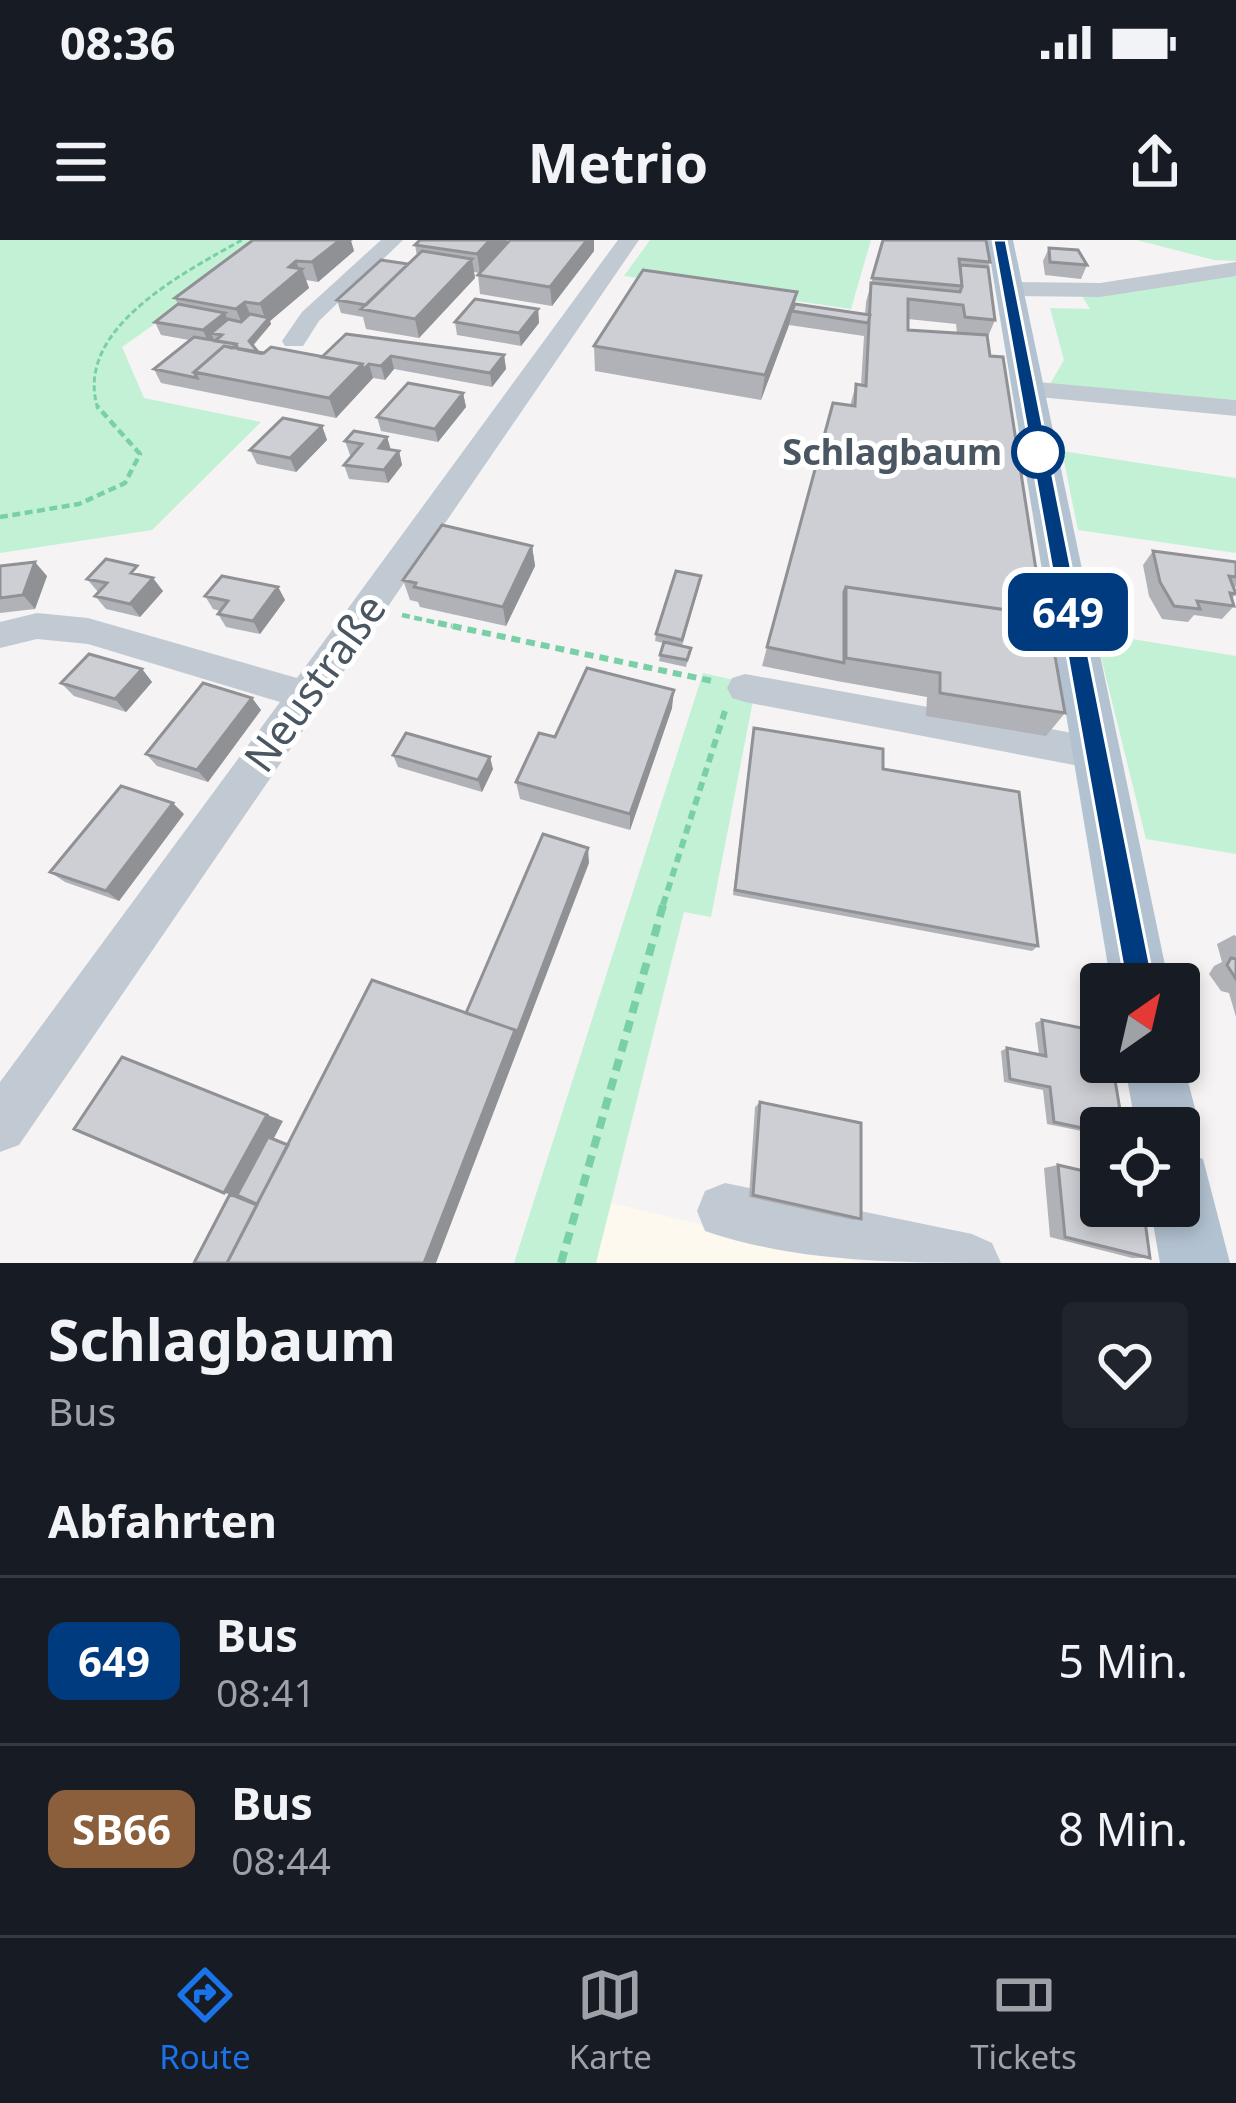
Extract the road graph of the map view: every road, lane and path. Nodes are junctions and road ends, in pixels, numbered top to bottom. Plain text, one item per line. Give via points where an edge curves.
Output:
1 (242, 240) edge
2 (392, 240) edge
3 (628, 240) edge
4 (1000, 240) edge
5 (1236, 269) edge
6 (1007, 289) junction
7 (294, 341) dead end
8 (1028, 388) junction
9 (1236, 408) edge
10 (0, 517) edge
11 (391, 613) dead end
12 (0, 634) edge
13 (734, 693) junction
14 (306, 695) junction
15 (1095, 753) junction
16 (1136, 963) edge
17 (0, 1126) edge
18 (725, 1211) dead end
19 (1188, 1227) edge
20 (561, 1263) edge
21 (972, 1263) edge
22 (1195, 1263) edge

1 - 10 path via 147,303 97,355 98,410 140,454 125,483 79,504
2 - 7 street
3 - 14 street, Neustraße
4 - 6 main road
5 - 6 street via 1100,290
6 - 8 main road
8 - 9 street
8 - 15 main road
11 - 13 path
12 - 14 street via 37,626 88,631
13 - 15 street
13 - 20 path via 681,841
14 - 17 street, Neustraße
15 - 16 main road
18 - 21 street
19 - 22 main road

